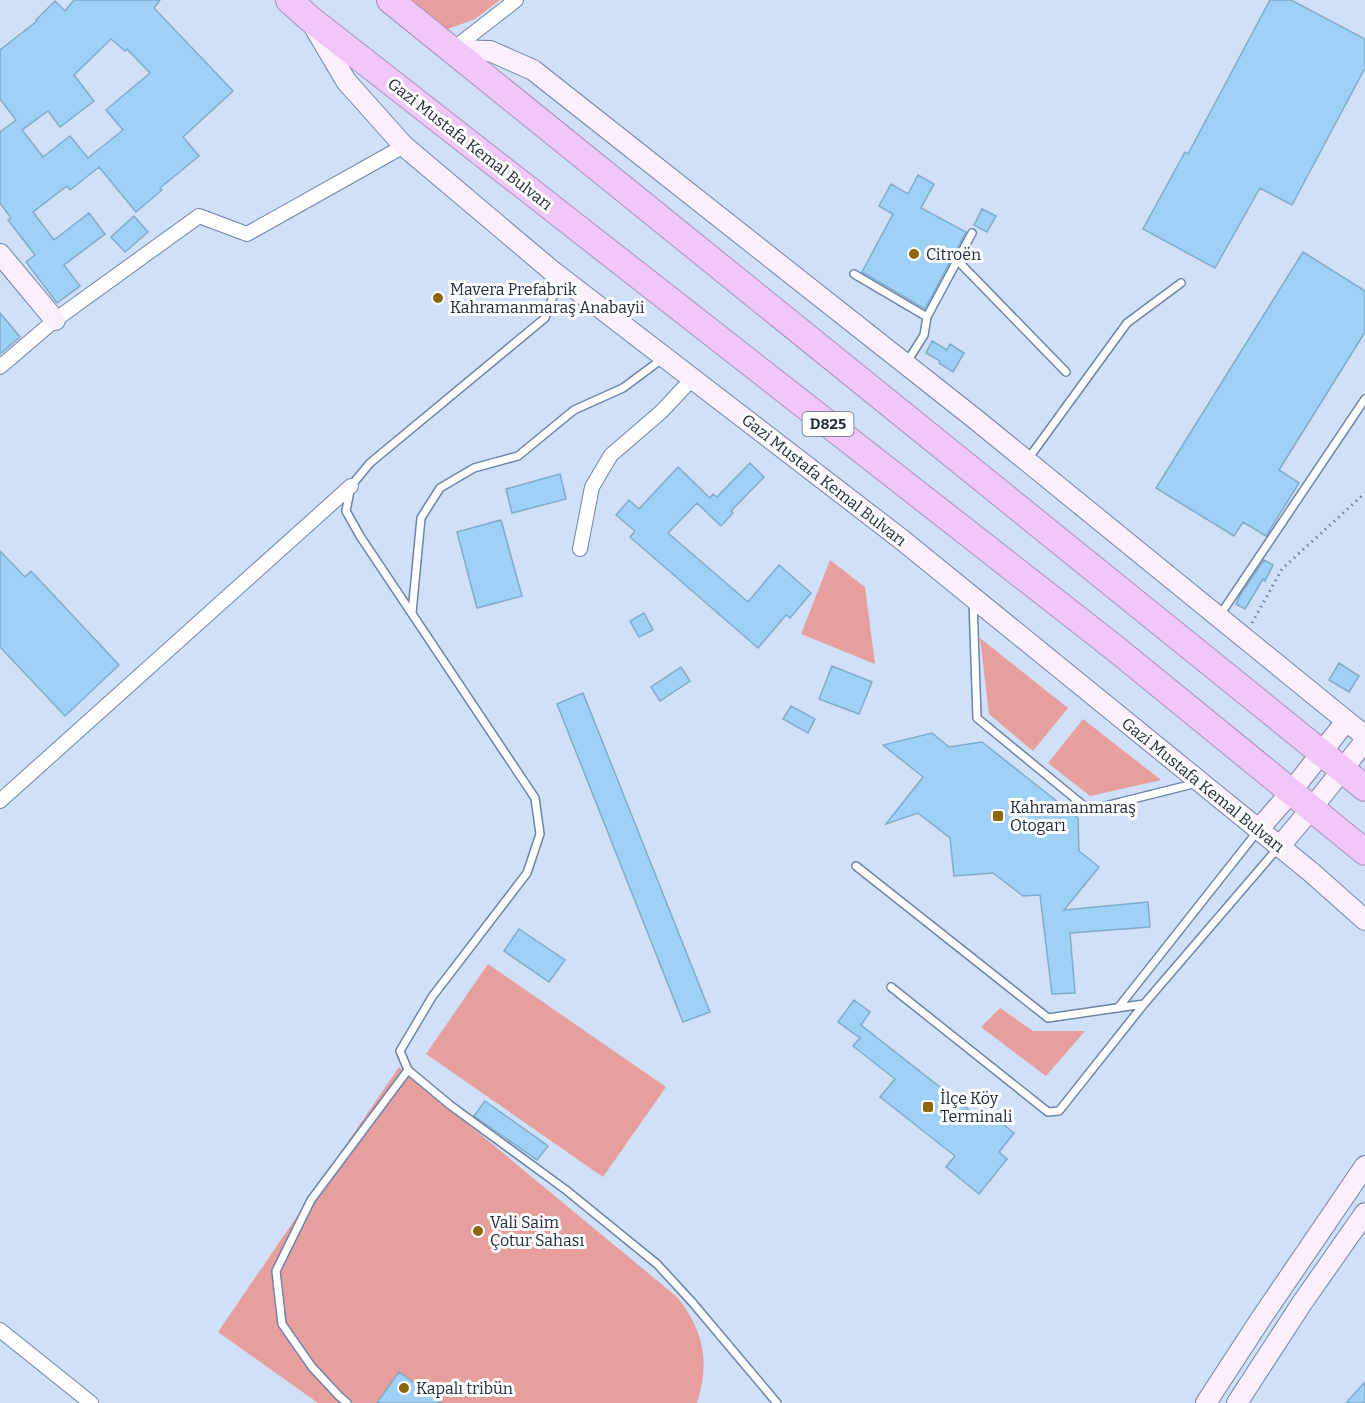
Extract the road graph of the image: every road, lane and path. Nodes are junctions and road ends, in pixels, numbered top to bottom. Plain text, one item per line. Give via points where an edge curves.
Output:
1 (289, 0) edge
2 (390, 0) edge
3 (516, 0) edge
4 (309, 18) junction
5 (452, 50) junction
6 (404, 146) junction
7 (972, 233) dead end
8 (0, 254) edge
9 (957, 260) junction
10 (550, 270) junction
11 (854, 274) dead end
12 (1181, 283) dead end
13 (927, 317) junction
14 (56, 320) junction
15 (664, 357) junction
16 (906, 364) junction
17 (0, 367) edge
18 (1066, 372) dead end
19 (692, 379) junction
20 (1365, 399) edge
21 (1026, 461) junction
22 (351, 486) junction
23 (1365, 493) edge
24 (580, 549) dead end
25 (973, 598) junction
26 (412, 613) junction
27 (1219, 617) junction
28 (1244, 638) junction
29 (1346, 721) junction
30 (1365, 739) edge
31 (1321, 752) junction
32 (1343, 770) junction
33 (1200, 782) junction
34 (1365, 788) edge
35 (1291, 792) junction
36 (0, 801) edge
37 (1312, 808) junction
38 (1258, 830) junction
39 (1279, 847) junction
40 (1365, 852) edge
41 (856, 866) dead end
42 (1365, 920) edge
43 (891, 987) dead end
44 (1144, 1004) junction
45 (1118, 1008) junction
46 (408, 1070) junction
47 (1365, 1166) edge
48 (1365, 1213) edge
49 (0, 1330) edge
50 (91, 1403) edge
51 (348, 1403) edge
52 (777, 1403) edge
53 (1206, 1403) edge
54 (1237, 1403) edge

1 - 4 highway, Gazi Mustafa Kemal Bulvarı / D825
2 - 5 highway
3 - 5 street
4 - 6 street, Gazi Mustafa Kemal Bulvarı via 346,81
4 - 35 highway, Gazi Mustafa Kemal Bulvarı / D825 via 1106,642
5 - 16 street via 490,51 533,70
5 - 31 highway
6 - 10 street, Gazi Mustafa Kemal Bulvarı
6 - 14 street via 247,234 199,216
7 - 9 lane
8 - 14 street
9 - 13 lane
9 - 18 lane
10 - 15 street, Gazi Mustafa Kemal Bulvarı
10 - 22 lane via 553,296 545,318 370,464
11 - 13 lane
12 - 21 lane via 1127,323
13 - 16 lane via 924,335
14 - 17 street
15 - 19 street, Gazi Mustafa Kemal Bulvarı
15 - 26 lane via 623,388 574,410 518,456 474,468 440,488 421,518
16 - 21 street
19 - 24 street via 611,455 592,487
19 - 25 street, Gazi Mustafa Kemal Bulvarı
20 - 27 lane
21 - 27 street
22 - 26 lane via 346,511
22 - 36 street
23 - 28 path via 1282,569
25 - 33 street, Gazi Mustafa Kemal Bulvarı
25 - 33 lane via 977,718 1089,810
26 - 46 lane via 535,798 540,834 527,873 432,997 400,1051
27 - 28 street
28 - 29 street
29 - 30 street
29 - 31 street
30 - 32 street
31 - 32 highway
31 - 35 street
32 - 34 highway
32 - 37 street
33 - 38 street, Gazi Mustafa Kemal Bulvarı
35 - 37 highway, Gazi Mustafa Kemal Bulvarı / D825
35 - 38 street
37 - 39 street
37 - 40 highway, Gazi Mustafa Kemal Bulvarı / D825
38 - 39 street, Gazi Mustafa Kemal Bulvarı
38 - 45 lane
39 - 42 street, Gazi Mustafa Kemal Bulvarı
39 - 44 lane
41 - 45 lane via 1048,1018
43 - 44 lane via 1048,1112 1059,1111
44 - 45 lane
46 - 51 lane via 311,1200 276,1271 282,1324 312,1367
46 - 52 lane via 657,1264
47 - 53 street
48 - 54 street
49 - 50 street

